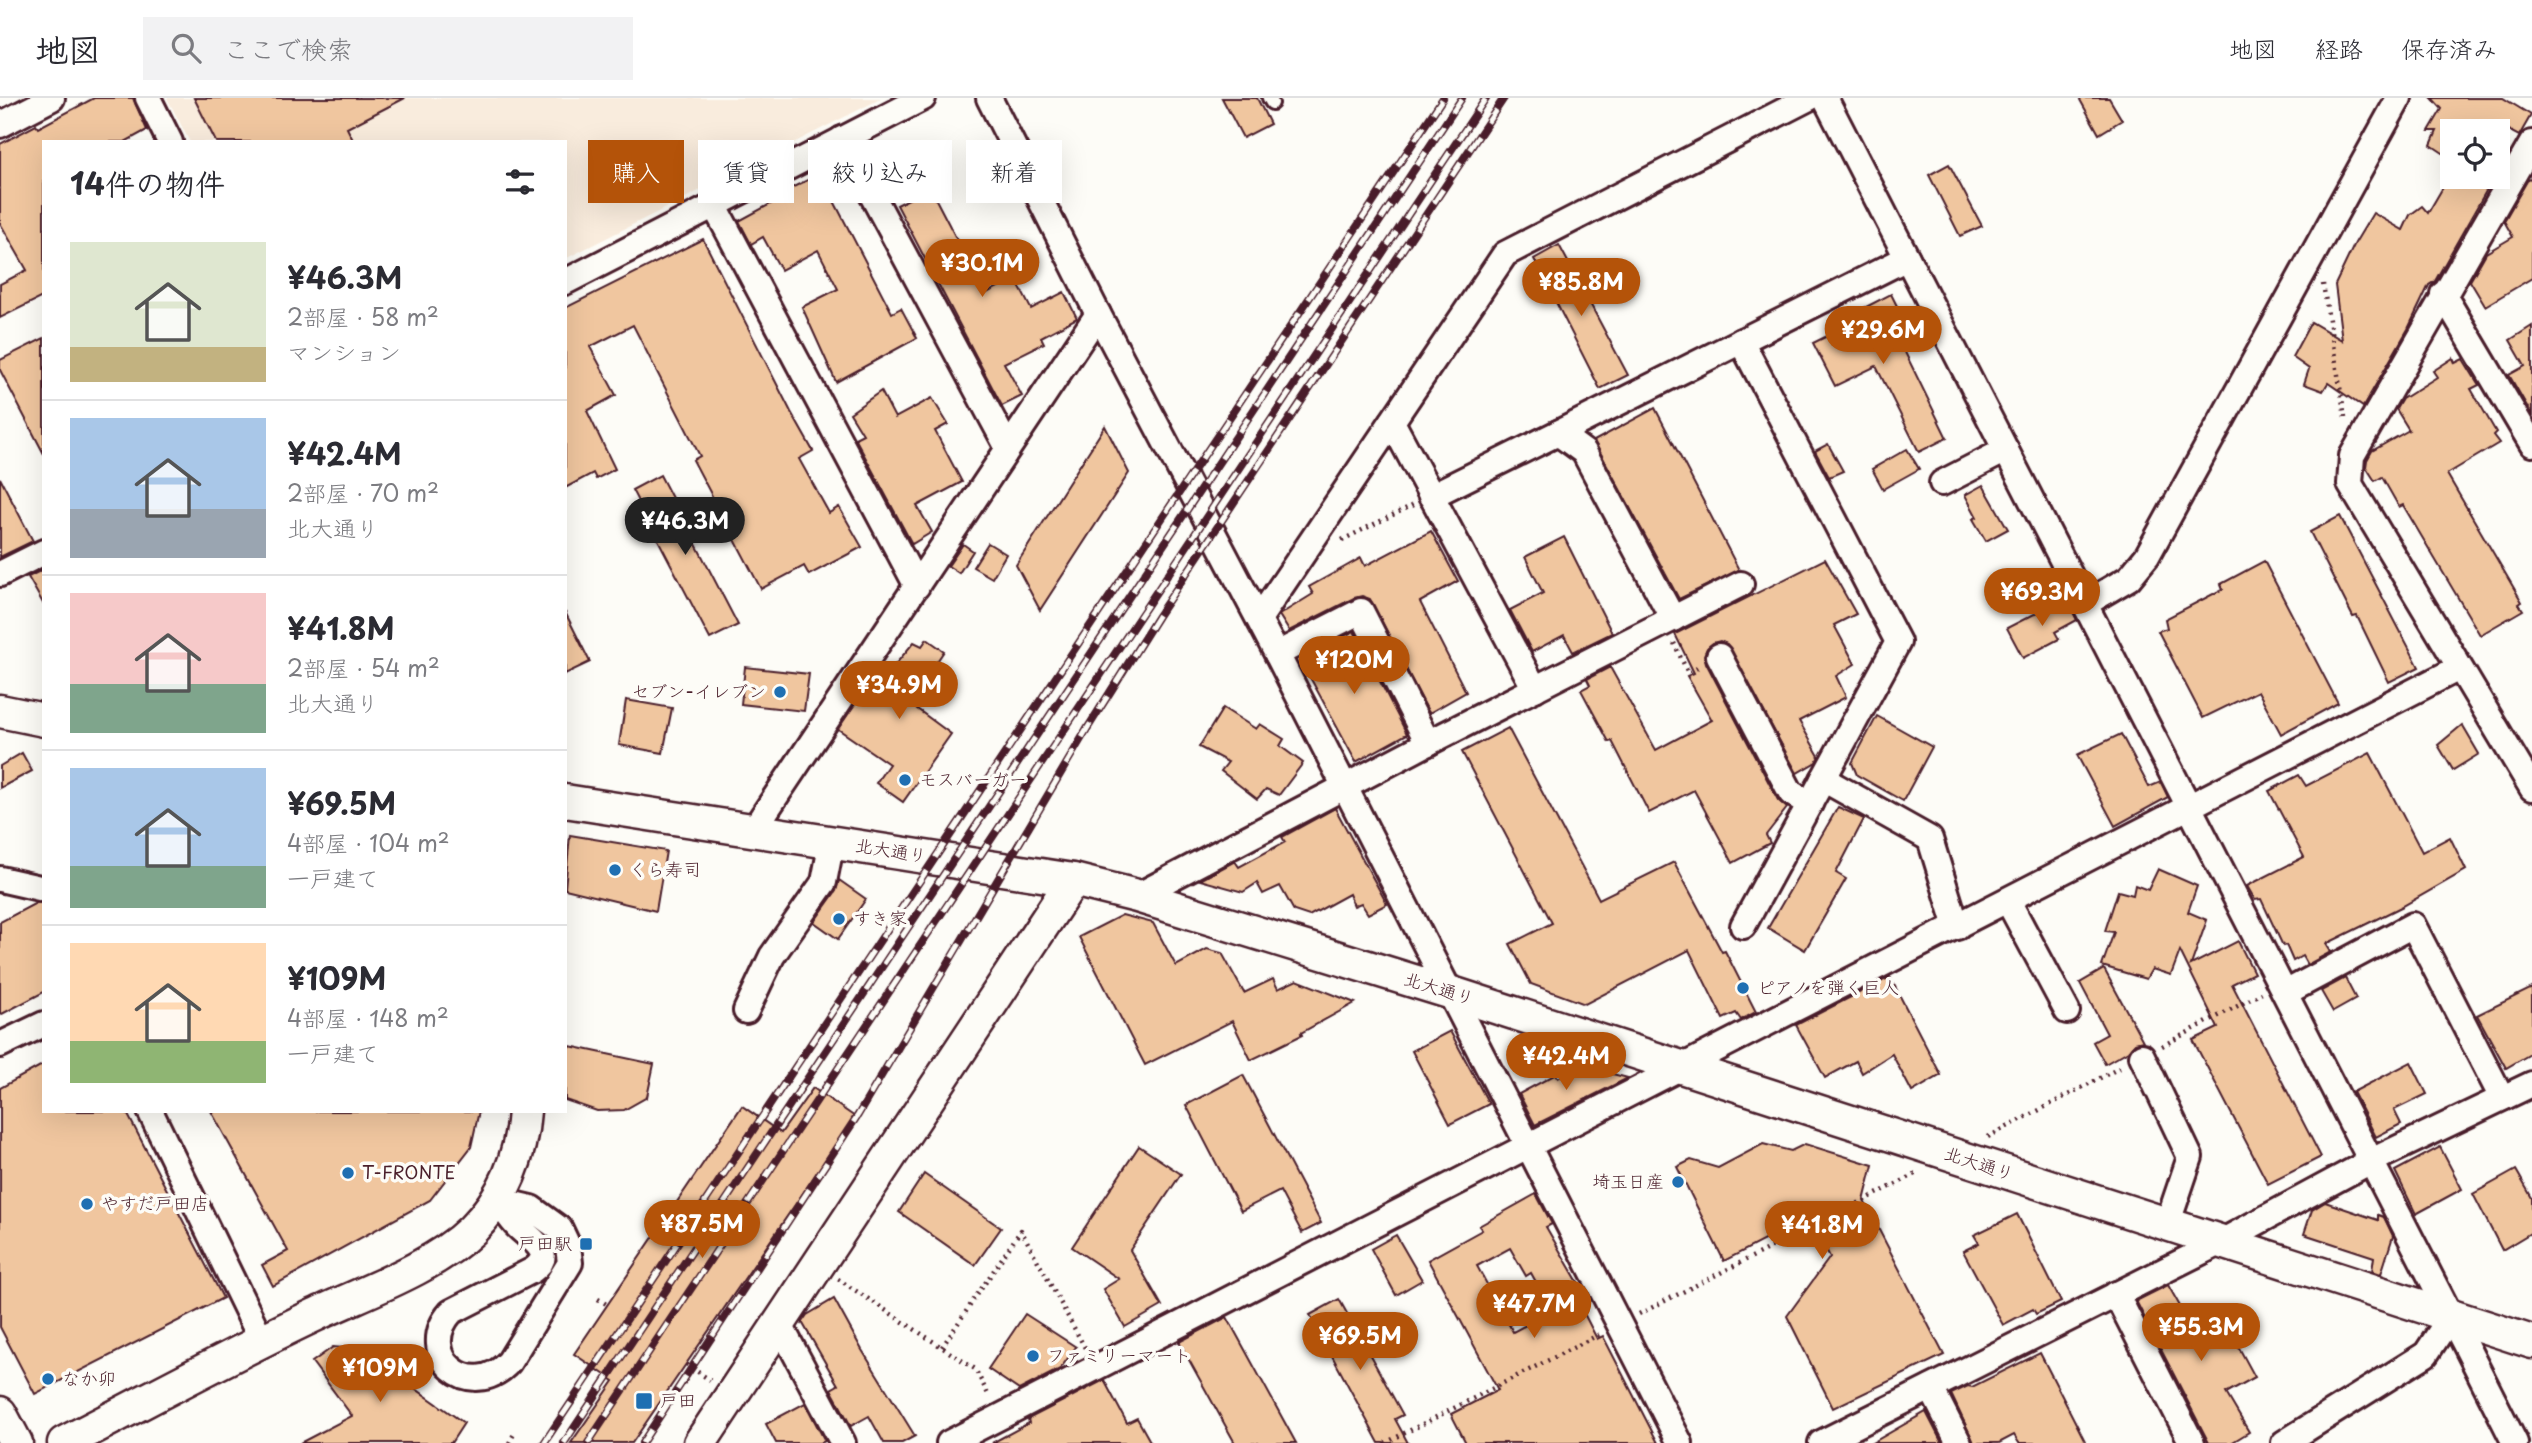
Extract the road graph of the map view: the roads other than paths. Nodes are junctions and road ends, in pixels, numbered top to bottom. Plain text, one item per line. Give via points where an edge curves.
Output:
1 (52, 98) edge
2 (148, 98) edge
3 (923, 98) edge
4 (989, 98) edge
5 (1809, 98) edge
6 (1825, 98) edge
7 (2399, 98) edge
8 (0, 125) edge
9 (842, 139) junction
10 (169, 140) edge
11 (2532, 143) edge
12 (713, 205) junction
13 (1907, 258) junction
14 (567, 281) edge
15 (2443, 294) junction
16 (1098, 314) junction
17 (1741, 341) junction
18 (1392, 422) junction
19 (1558, 433) junction
20 (2532, 444) edge
21 (1008, 448) junction
22 (2006, 450) junction
23 (1942, 483) dead end
24 (1431, 496) junction
25 (42, 553) edge
26 (0, 574) edge
27 (1741, 584) dead end
28 (917, 586) junction
29 (2085, 604) junction
30 (1259, 618) junction
31 (1669, 621) junction
32 (1277, 654) junction
33 (1719, 656) road end
34 (2459, 668) junction
35 (1535, 689) junction
36 (0, 711) edge
37 (42, 720) edge
38 (1428, 743) junction
39 (1823, 779) junction
40 (1346, 788) junction
41 (2532, 788) edge
42 (567, 801) edge
43 (1810, 804) junction
44 (2189, 807) junction
45 (754, 829) junction
46 (832, 841) junction
47 (0, 879) edge
48 (1073, 880) junction
49 (42, 889) edge
50 (1137, 896) junction
51 (2008, 901) junction
52 (1742, 926) dead end
53 (1957, 927) junction
54 (2284, 987) junction
55 (1449, 992) junction
56 (746, 1011) dead end
57 (2067, 1011) dead end
58 (42, 1025) edge
59 (0, 1045) edge
60 (2141, 1056) road end
61 (1681, 1068) junction
62 (2532, 1084) edge
63 (2502, 1098) junction
64 (151, 1113) edge
65 (524, 1113) edge
66 (1528, 1148) junction
67 (2371, 1161) junction
68 (497, 1200) junction
69 (2167, 1225) junction
70 (2221, 1242) junction
71 (2116, 1294) junction
72 (2451, 1316) junction
73 (779, 1323) junction
74 (262, 1341) junction
75 (2532, 1342) edge
76 (1931, 1388) junction
77 (0, 1413) edge
78 (16, 1443) edge
79 (64, 1443) edge
80 (699, 1443) edge
81 (843, 1443) edge
82 (949, 1443) edge
83 (1680, 1443) edge
84 (1821, 1443) edge
85 (1959, 1443) edge
86 (2192, 1443) edge
87 (2284, 1443) edge
88 (2515, 1443) edge

1 - 8 street
2 - 10 street
3 - 9 street
4 - 16 street
5 - 18 street via 1505,254
6 - 13 street
7 - 29 street via 2147,556 2129,578
9 - 12 street
9 - 21 street
11 - 15 street
12 - 14 street
12 - 28 street
13 - 17 street
13 - 22 street
15 - 20 street
15 - 34 street via 2352,456 2350,484
16 - 21 street
16 - 30 street
17 - 19 street
17 - 39 street via 1898,642
18 - 24 street
18 - 30 street
19 - 24 street
19 - 31 street via 1584,452
21 - 28 street
22 - 23 street
22 - 29 street
24 - 35 street
25 - 26 street
27 - 31 street
28 - 45 street
29 - 44 street
30 - 32 street
31 - 35 street
32 - 38 street via 1362,611
32 - 40 street
33 - 43 street via 1791,793
34 - 41 street
34 - 44 street
35 - 38 street
36 - 37 street
38 - 40 street
39 - 43 street
39 - 53 street via 1930,839
40 - 50 street
40 - 55 street
42 - 45 street, 北大通り
43 - 52 street
44 - 51 street
44 - 54 street
45 - 46 street, 北大通り
46 - 48 street, 北大通り
46 - 56 street via 824,883 772,956
47 - 49 street
48 - 50 street, 北大通り
48 - 73 street
50 - 55 street, 北大通り
51 - 53 street
51 - 57 street
53 - 61 street
54 - 63 street via 2413,925
54 - 67 street
55 - 61 street, 北大通り
55 - 66 street
58 - 59 street
60 - 69 street via 2190,1157
61 - 66 street
61 - 69 street, 北大通り
62 - 63 street
63 - 67 street
64 - 74 street
65 - 68 street via 512,1170
66 - 82 street
66 - 83 street
67 - 70 street
67 - 72 street
68 - 68 street via 531,1208 561,1229 570,1263 509,1362 489,1377 476,1379 463,1376 443,1359 439,1332 444,1320 451,1312 533,1270 542,1257 539,1244
68 - 74 street via 452,1247
69 - 70 street, 北大通り
70 - 71 street
70 - 72 street, 北大通り
71 - 76 street
71 - 86 street
72 - 75 street, 北大通り
72 - 87 street via 2426,1353
72 - 88 street
73 - 80 street
73 - 81 street
74 - 79 street
76 - 84 street
76 - 85 street
77 - 78 street

